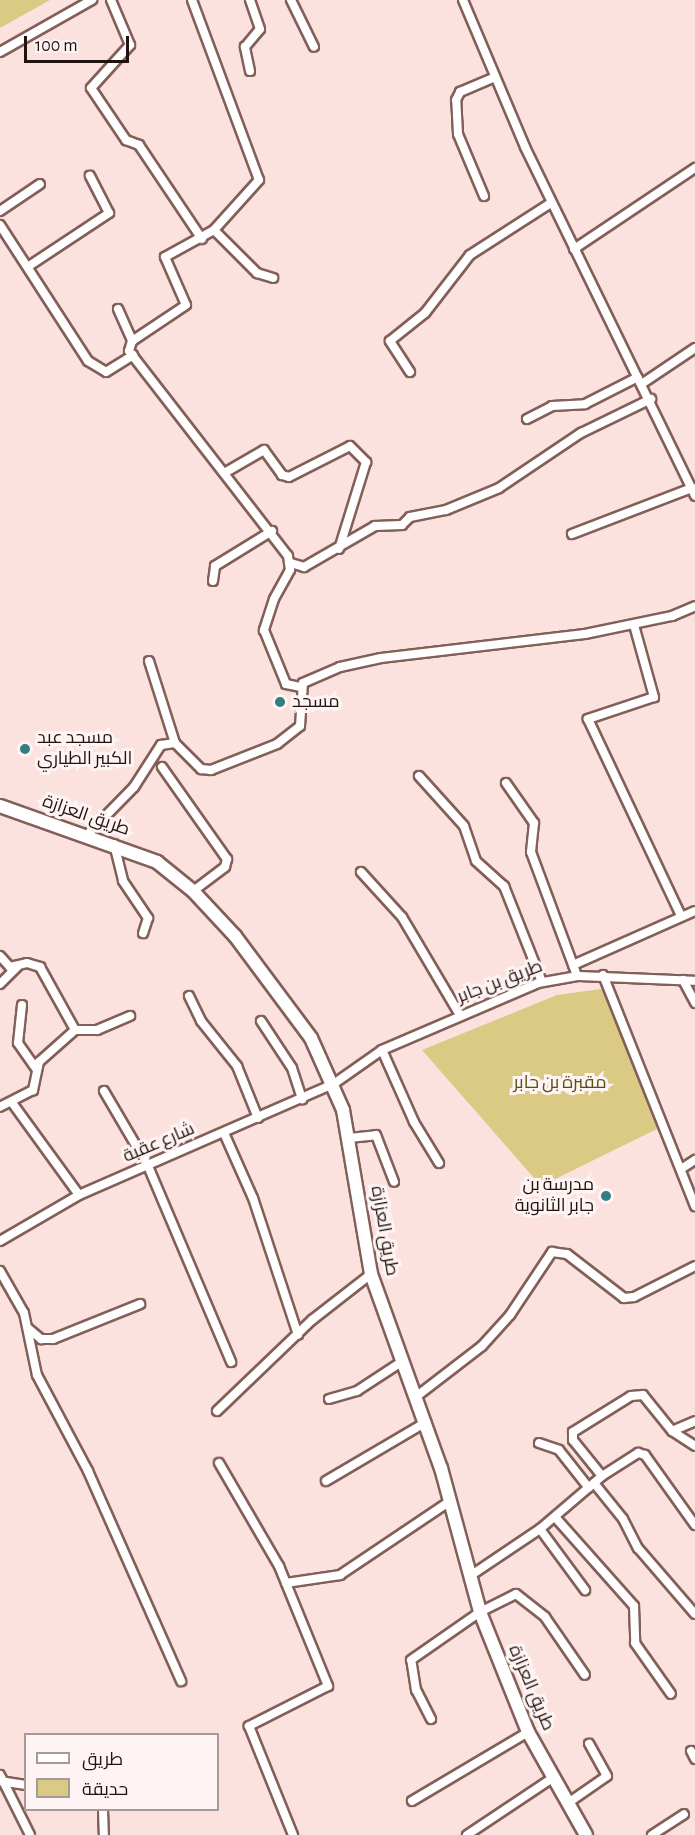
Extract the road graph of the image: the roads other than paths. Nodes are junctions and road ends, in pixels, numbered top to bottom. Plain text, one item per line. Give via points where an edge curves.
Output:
1 (92, 0) edge
2 (111, 0) edge
3 (192, 0) edge
4 (250, 0) edge
5 (291, 0) edge
6 (463, 0) edge
7 (314, 47) dead end
8 (0, 52) edge
9 (250, 71) dead end
10 (495, 77) junction
11 (695, 168) edge
12 (90, 176) dead end
13 (40, 184) dead end
14 (484, 196) dead end
15 (551, 202) junction
16 (0, 211) edge
17 (0, 225) edge
18 (214, 230) junction
19 (202, 239) junction
20 (574, 249) junction
21 (29, 266) junction
22 (273, 278) dead end
23 (117, 309) dead end
24 (132, 341) junction
25 (695, 348) edge
26 (133, 356) junction
27 (410, 372) dead end
28 (641, 380) junction
29 (651, 399) junction
30 (527, 419) dead end
31 (226, 472) junction
32 (693, 492) edge
33 (272, 531) junction
34 (572, 534) dead end
35 (339, 549) junction
36 (291, 563) junction
37 (213, 581) dead end
38 (695, 606) edge
39 (634, 625) junction
40 (149, 661) dead end
41 (300, 687) junction
42 (175, 743) junction
43 (162, 767) dead end
44 (420, 776) dead end
45 (506, 783) dead end
46 (0, 806) edge
47 (87, 835) junction
48 (114, 843) junction
49 (361, 872) dead end
50 (193, 891) junction
51 (695, 911) edge
52 (681, 916) junction
53 (143, 933) dead end
54 (0, 956) edge
55 (573, 965) junction
56 (18, 966) junction
57 (603, 975) junction
58 (577, 976) junction
59 (683, 980) junction
60 (695, 981) edge
61 (542, 982) junction
62 (0, 984) edge
63 (189, 996) dead end
64 (695, 1003) edge
65 (22, 1005) dead end
66 (459, 1015) junction
67 (130, 1016) dead end
68 (261, 1021) dead end
69 (75, 1030) junction
70 (382, 1050) junction
71 (37, 1070) junction
72 (335, 1083) junction
73 (104, 1091) dead end
74 (302, 1099) junction
75 (13, 1104) junction
76 (0, 1106) edge
77 (258, 1118) junction
78 (224, 1133) junction
79 (349, 1138) junction
80 (695, 1160) edge
81 (439, 1163) dead end
82 (148, 1166) junction
83 (681, 1169) junction
84 (394, 1182) dead end
85 (79, 1195) junction
86 (695, 1206) edge
87 (0, 1241) edge
88 (694, 1270) edge
89 (0, 1271) edge
90 (371, 1274) junction
91 (140, 1304) dead end
92 (29, 1329) junction
93 (298, 1335) junction
94 (403, 1361) junction
95 (231, 1362) dead end
96 (417, 1396) junction
97 (329, 1399) dead end
98 (217, 1411) dead end
99 (695, 1421) edge
100 (426, 1422) junction
101 (672, 1431) junction
102 (539, 1443) dead end
103 (695, 1446) edge
104 (219, 1463) dead end
105 (602, 1476) junction
106 (326, 1481) dead end
107 (592, 1486) junction
108 (450, 1501) junction
109 (555, 1516) junction
110 (695, 1525) edge
111 (540, 1529) junction
112 (470, 1576) junction
113 (286, 1583) junction
114 (585, 1590) dead end
115 (480, 1612) junction
116 (695, 1614) edge
117 (585, 1675) dead end
118 (181, 1681) dead end
119 (671, 1694) dead end
120 (431, 1719) dead end
121 (528, 1732) junction
122 (589, 1744) dead end
123 (554, 1777) junction
124 (1, 1778) edge
125 (24, 1784) edge
126 (412, 1801) dead end
127 (568, 1803) junction
128 (103, 1811) edge
129 (684, 1814) dead end
130 (30, 1835) edge
131 (104, 1835) edge
132 (293, 1835) edge
133 (467, 1835) edge
134 (586, 1835) edge
135 (652, 1835) edge

1 - 8 street
2 - 19 street via 130,45 92,88 126,140 139,146
3 - 18 street via 259,174 256,187
4 - 9 street via 260,29 245,47
5 - 7 street
6 - 10 street
10 - 14 street via 460,92 456,100 458,134
10 - 15 street
11 - 20 street
12 - 21 street via 109,213
13 - 16 street
15 - 20 street
15 - 27 street via 470,255 425,313 390,341
17 - 21 street
18 - 19 street
18 - 22 street via 257,273
19 - 24 street via 165,256 186,305
20 - 28 street
21 - 26 street via 98,370 118,368
23 - 24 street
24 - 26 street
25 - 28 street
26 - 31 street
28 - 29 street
28 - 30 street via 585,404 552,406
29 - 32 street
29 - 35 street via 581,433 499,488 446,510 411,518 402,525 375,526
31 - 33 street
31 - 35 street via 264,450 280,474 288,477 350,447 366,462
32 - 34 street
33 - 36 street
33 - 37 street via 215,566
35 - 36 street via 304,567
36 - 41 street via 264,630 286,684
38 - 39 street
39 - 41 street via 360,661
39 - 52 street via 654,698 588,719
40 - 42 street
41 - 42 street via 300,726 278,744 211,770 201,769
42 - 47 street via 157,750 134,787
43 - 50 street via 226,859 225,867
44 - 61 street via 464,826 476,861 504,886
45 - 55 street via 534,823 531,852
46 - 47 street, طريق العزازة
47 - 48 street, طريق العزازة
48 - 50 street, طريق العزازة via 157,862
48 - 53 street via 123,881 148,918
49 - 66 street via 402,917
50 - 72 street, طريق العزازة via 235,936 311,1038
51 - 52 street
52 - 55 street
54 - 56 street via 10,967
55 - 58 street
56 - 62 street
56 - 69 street via 27,963 39,967
57 - 58 street, طريق بن جابر
57 - 59 street, طريق بن جابر
57 - 83 street
58 - 61 street, طريق بن جابر
59 - 60 street, طريق بن جابر
59 - 64 street
61 - 66 street, طريق بن جابر
63 - 77 street via 201,1021 237,1066
65 - 71 street via 18,1043
66 - 70 street, طريق بن جابر
67 - 69 street via 97,1030
68 - 74 street via 292,1068
69 - 71 street
70 - 72 street, طريق بن جابر
70 - 81 street via 414,1122
71 - 75 street via 38,1085
72 - 74 street, شارع عقبة
72 - 79 street, طريق العزازة
73 - 82 street
74 - 77 street, شارع عقبة
75 - 76 street
75 - 85 street
77 - 78 street, شارع عقبة
78 - 82 street, شارع عقبة
78 - 93 street via 253,1198
79 - 84 street via 376,1135
79 - 90 street, طريق العزازة
80 - 83 street
82 - 85 street, شارع عقبة
82 - 95 street
83 - 86 street
85 - 87 street, شارع عقبة
88 - 96 street via 624,1298 567,1254 552,1252 510,1315 482,1346
89 - 92 street
90 - 93 street
90 - 94 street, طريق العزازة
91 - 92 street via 52,1339 41,1339
92 - 118 street via 37,1375 88,1471
93 - 98 street
94 - 96 street, طريق العزازة
94 - 97 street via 357,1391
96 - 100 street, طريق العزازة
99 - 101 street
100 - 106 street
100 - 108 street, طريق العزازة
101 - 103 street
101 - 105 street via 643,1395 636,1393 576,1429 573,1440
102 - 107 street via 559,1450
104 - 113 street via 264,1535
105 - 107 street
105 - 110 street via 634,1455 645,1455
107 - 109 street
107 - 116 street via 623,1519 638,1548
108 - 112 street, طريق العزازة
108 - 113 street via 348,1571
109 - 111 street
109 - 119 street via 634,1606 635,1643
111 - 112 street
111 - 114 street
112 - 115 street, طريق العزازة
113 - 132 street via 328,1686 324,1692 252,1722 249,1730
115 - 117 street via 508,1597 523,1596 545,1617
115 - 120 street via 411,1660 416,1690
115 - 121 street, طريق العزازة
121 - 123 street, طريق العزازة
121 - 126 street
122 - 127 street via 607,1776
123 - 127 street, طريق العزازة
123 - 133 street
124 - 125 street
124 - 130 street
127 - 134 street, طريق العزازة
128 - 131 street
129 - 135 street

